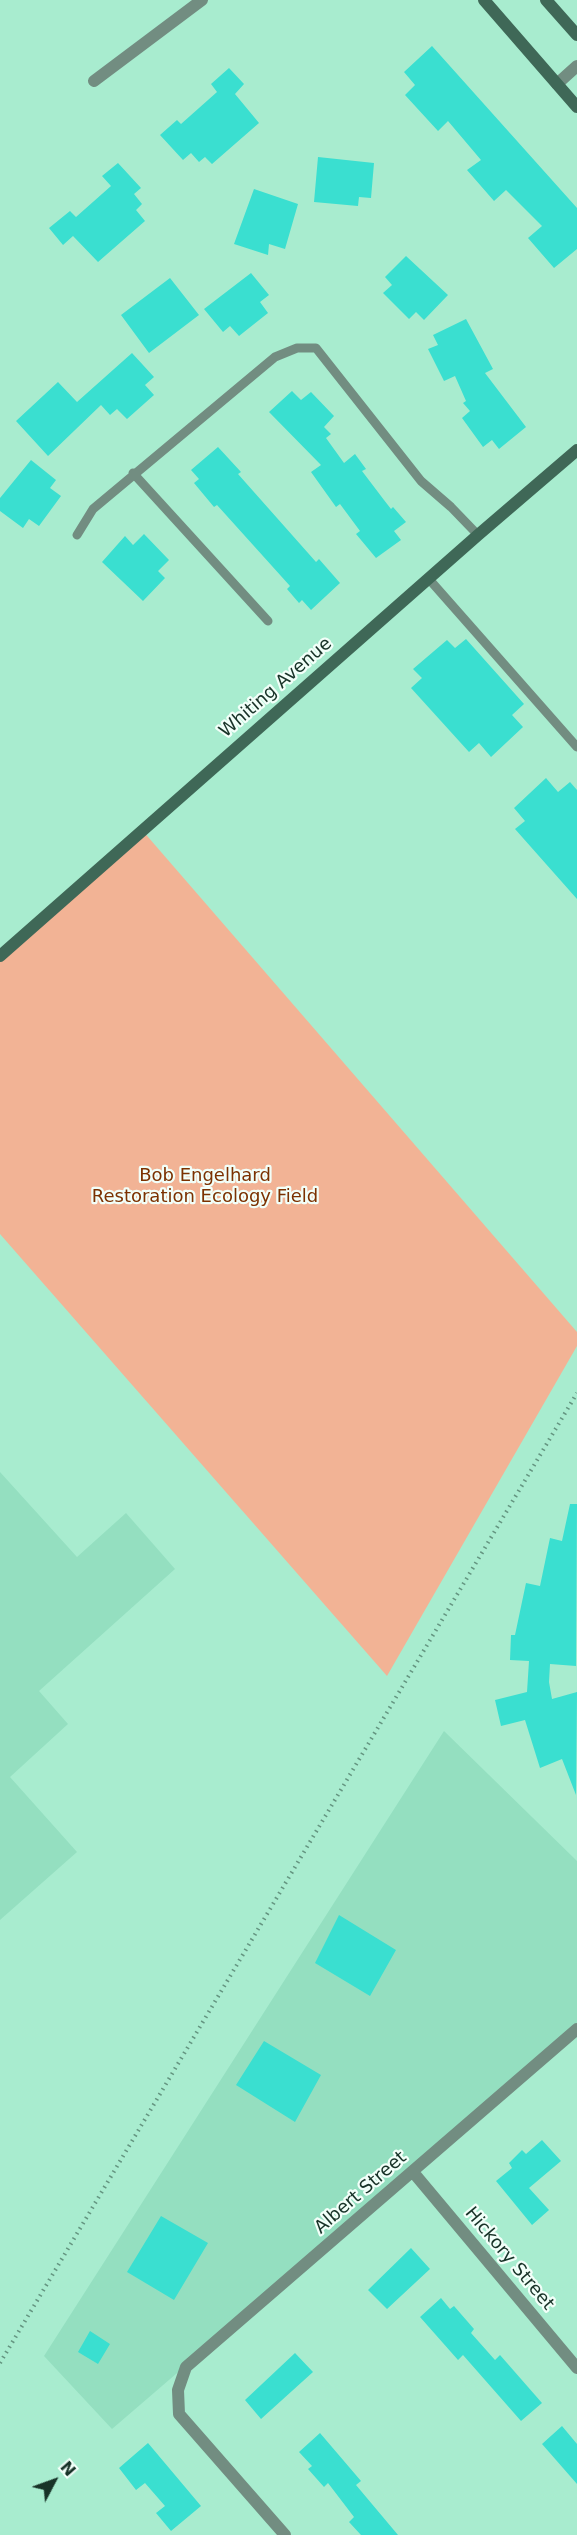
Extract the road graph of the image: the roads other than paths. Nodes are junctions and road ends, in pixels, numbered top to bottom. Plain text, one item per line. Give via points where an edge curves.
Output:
1 (202, 0) edge
2 (484, 0) edge
3 (546, 0) edge
4 (577, 35) edge
5 (577, 66) edge
6 (94, 81) dead end
7 (557, 84) junction
8 (577, 107) edge
9 (577, 450) edge
10 (133, 473) junction
11 (77, 535) dead end
12 (478, 535) junction
13 (428, 578) junction
14 (267, 621) dead end
15 (577, 747) edge
16 (0, 956) edge
17 (577, 2029) edge
18 (413, 2172) junction
19 (577, 2368) edge
20 (285, 2535) edge

1 - 6 street
2 - 7 street
3 - 4 street
5 - 7 street
7 - 8 street
9 - 12 street, Whiting Avenue
10 - 11 lane via 93,509
10 - 12 lane via 275,357 297,348 316,348 421,481
10 - 14 lane
12 - 13 street, Whiting Avenue
13 - 15 lane
13 - 16 street, Whiting Avenue
17 - 18 street, Albert Street
18 - 19 street, Hickory Street
18 - 20 street, Albert Street via 186,2367 178,2390 179,2414

